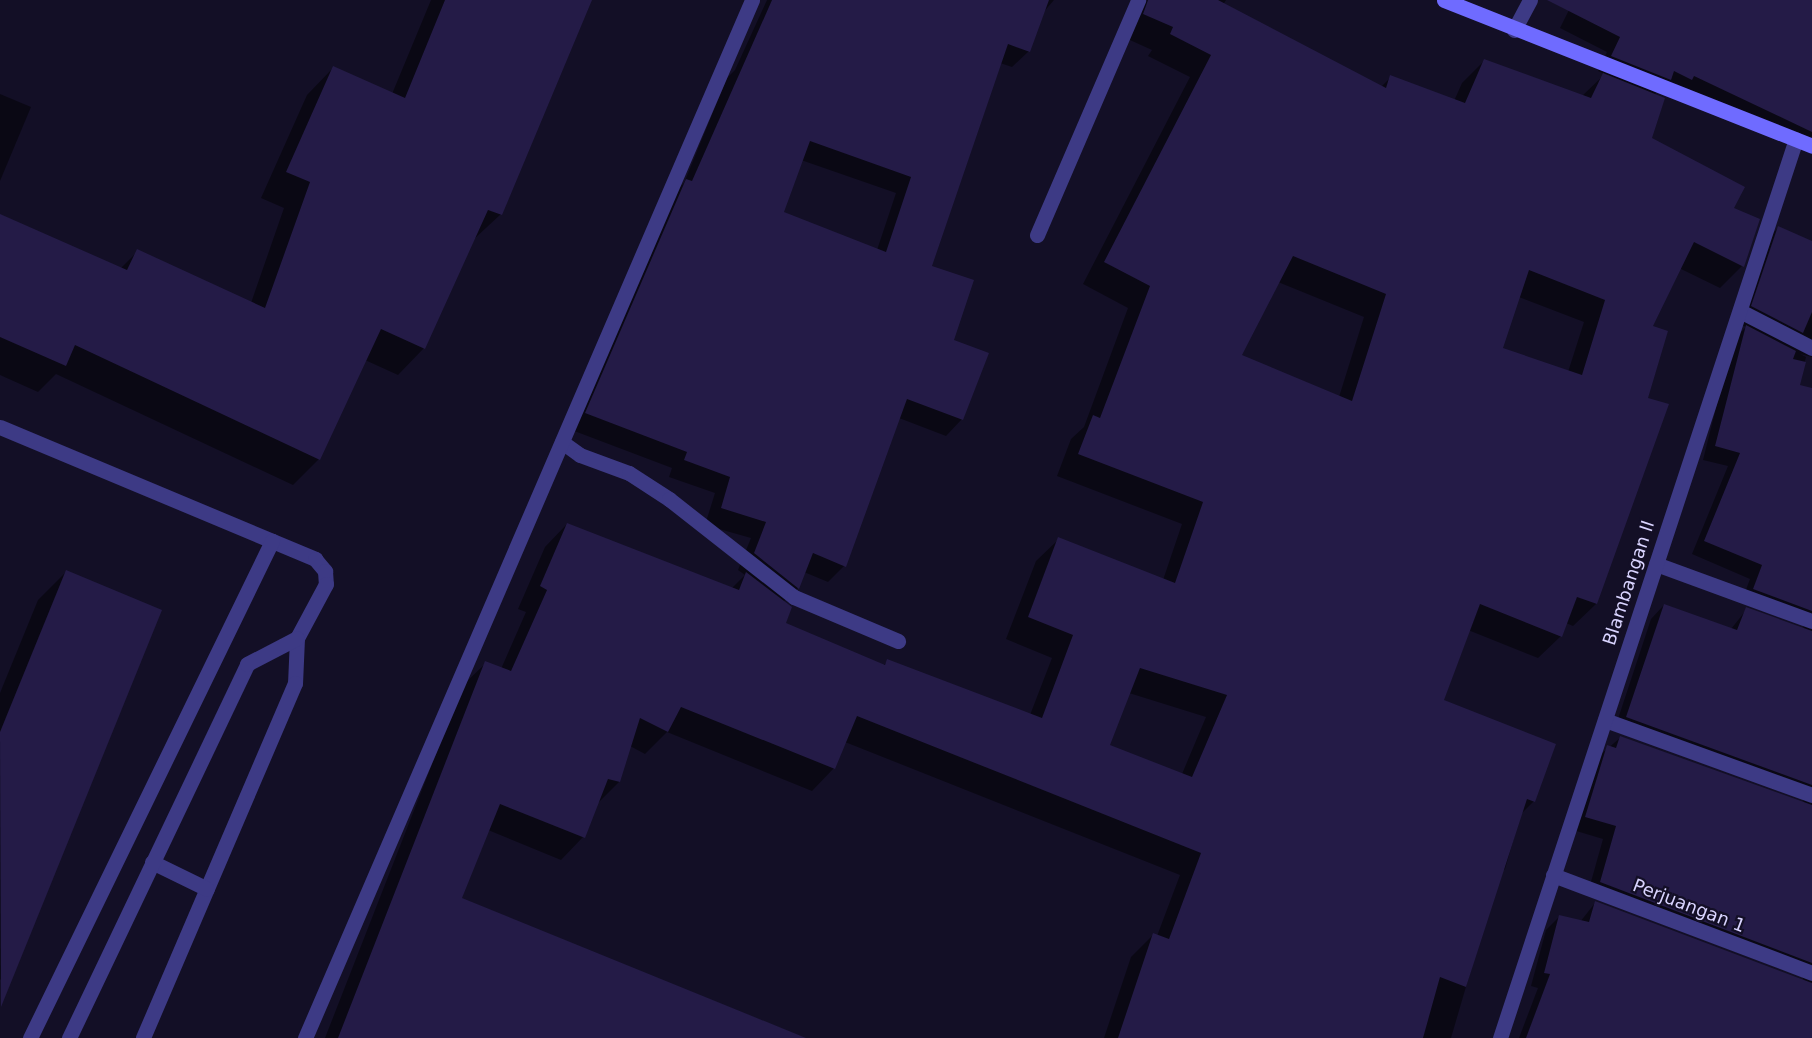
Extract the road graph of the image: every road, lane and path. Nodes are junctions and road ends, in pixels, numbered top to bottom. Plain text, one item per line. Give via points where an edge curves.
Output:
1 (752, 0) edge
2 (1138, 0) edge
3 (1444, 0) edge
4 (1530, 0) edge
5 (1514, 30) junction
6 (1796, 139) junction
7 (1812, 146) edge
8 (1037, 235) dead end
9 (1740, 311) junction
10 (1812, 348) edge
11 (0, 427) edge
12 (562, 442) junction
13 (272, 541) junction
14 (1656, 564) junction
15 (1812, 621) edge
16 (297, 638) junction
17 (898, 642) dead end
18 (1605, 720) junction
19 (1812, 795) edge
20 (152, 862) junction
21 (1553, 875) junction
22 (207, 889) junction
23 (1812, 973) edge
24 (30, 1038) edge
25 (69, 1038) edge
26 (143, 1038) edge
27 (305, 1038) edge
28 (1500, 1038) edge

1 - 12 street
2 - 8 street
3 - 5 street
4 - 5 street
5 - 6 street
6 - 7 street
6 - 9 street, Blambangan II
9 - 10 street
9 - 14 street, Blambangan II
11 - 13 street
12 - 17 street via 580,455 629,473 669,499 794,597
12 - 27 street
13 - 16 street via 315,559 325,571 326,584
13 - 24 street
14 - 15 street
14 - 18 street, Blambangan II
16 - 20 street via 247,664
16 - 22 street via 295,682
18 - 19 street
18 - 21 street, Blambangan II
20 - 22 street
20 - 25 street
21 - 23 street, Perjuangan 1
21 - 28 street, Blambangan II
22 - 26 street

